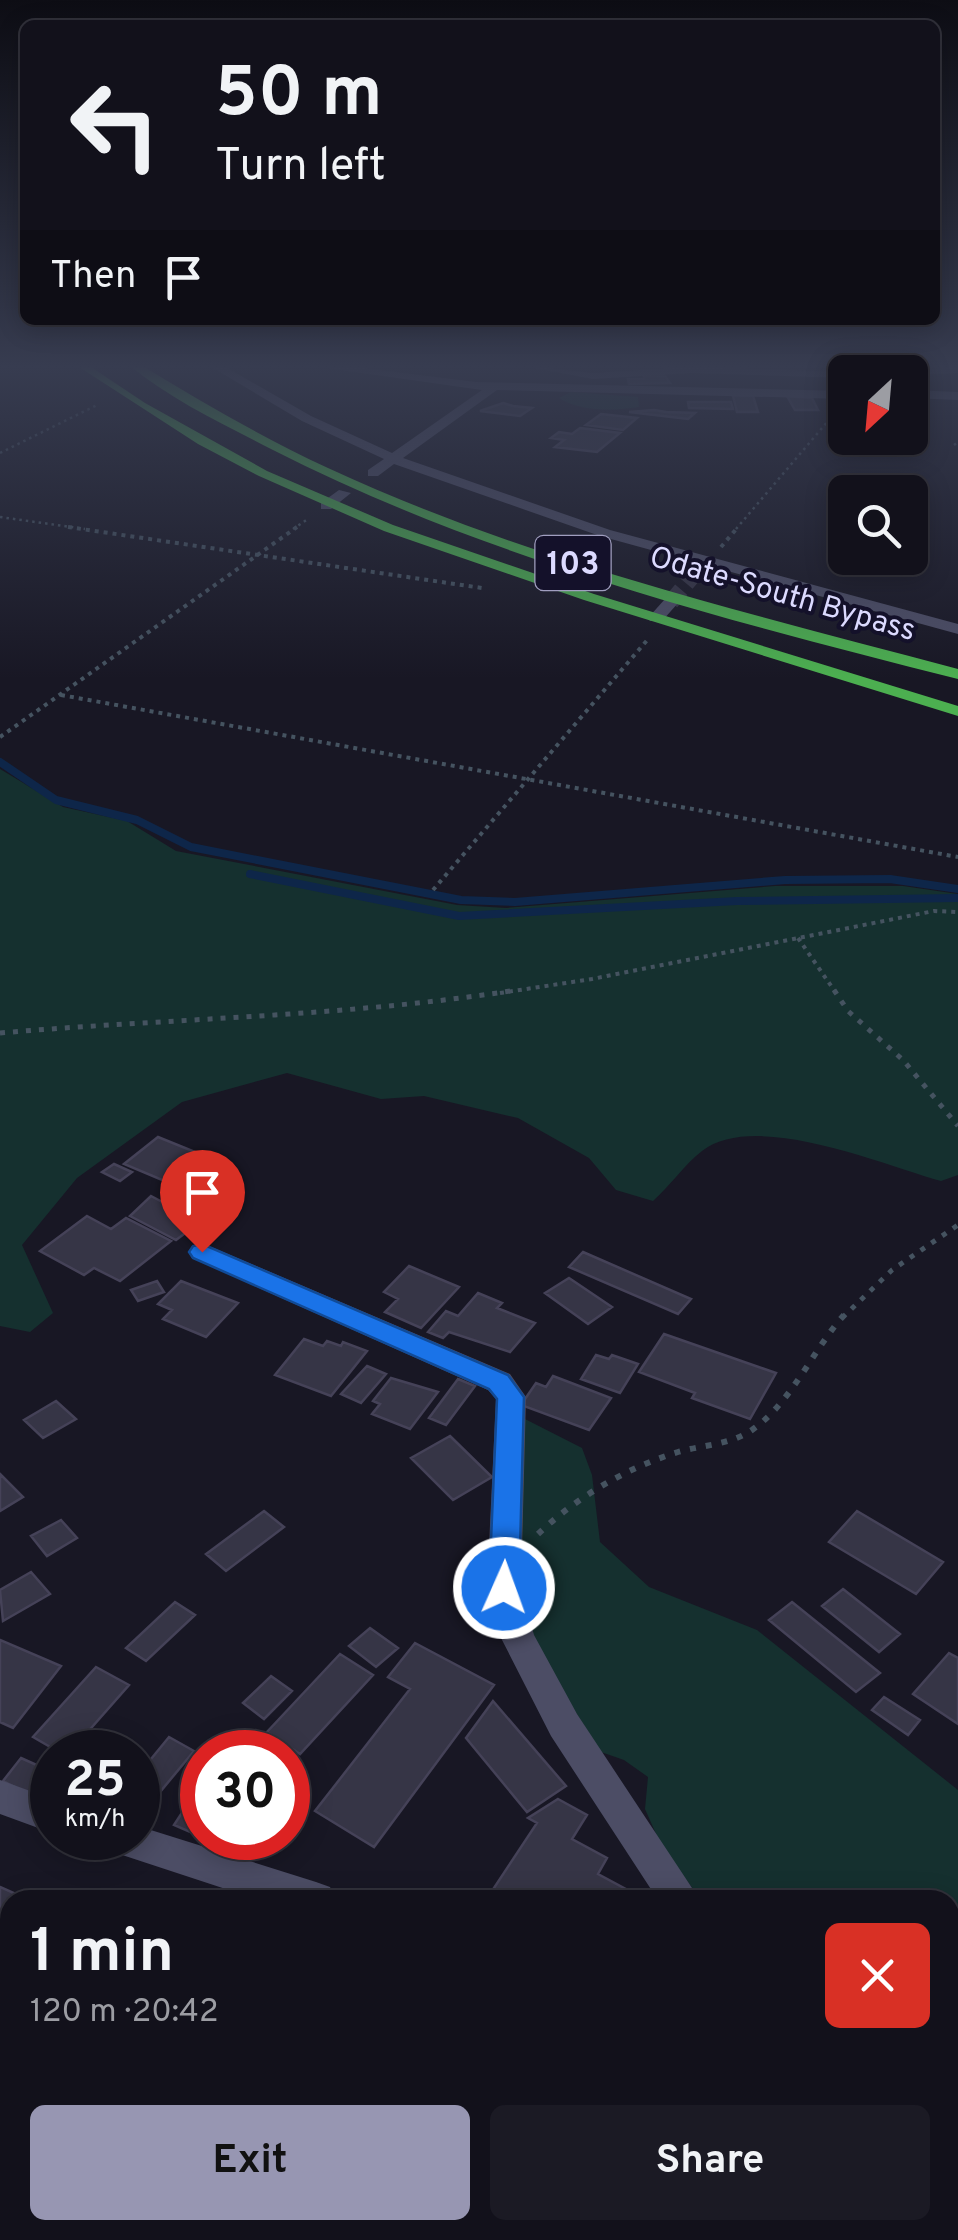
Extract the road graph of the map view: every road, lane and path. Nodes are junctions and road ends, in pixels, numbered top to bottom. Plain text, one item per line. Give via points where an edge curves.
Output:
1 (255, 470) edge
2 (317, 470) edge
3 (338, 470) edge
4 (377, 470) edge
5 (424, 470) edge
6 (788, 470) edge
7 (372, 473) dead end
8 (335, 499) junction
9 (0, 517) edge
10 (259, 555) junction
11 (707, 563) junction
12 (692, 577) tunnel mouth
13 (491, 589) dead end
14 (663, 613) junction
15 (958, 629) edge
16 (958, 659) edge
17 (958, 676) edge
18 (61, 695) junction
19 (958, 710) edge
20 (0, 737) edge
21 (527, 780) junction
22 (958, 857) edge
23 (433, 890) dead end
24 (958, 912) edge
25 (798, 938) junction
26 (0, 1033) edge
27 (958, 1126) edge
28 (958, 1224) edge
29 (202, 1252) dead end
30 (505, 1568) junction
31 (0, 1798) edge
32 (30, 1808) edge
33 (160, 1851) edge
34 (284, 1890) edge
35 (673, 1890) edge

1 - 8 main road
2 - 17 main road, Odate-South Bypass / 103 via 576,564
3 - 16 main road, Odate-South Bypass / 103 via 648,574
4 - 7 street
5 - 11 street
6 - 11 path
8 - 10 path
8 - 14 main road via 462,556
9 - 10 path
10 - 13 path
10 - 18 path
11 - 12 street
11 - 15 street
14 - 19 main road
14 - 21 path
18 - 20 path
18 - 21 path
21 - 22 path
21 - 23 path
24 - 25 path
25 - 26 path via 435,1003
25 - 27 path via 848,1011 903,1060
28 - 30 path via 875,1286 753,1430 674,1453 617,1479 553,1518
29 - 30 street via 499,1382 510,1397
30 - 35 street via 516,1636 564,1725
31 - 32 street
33 - 34 street

